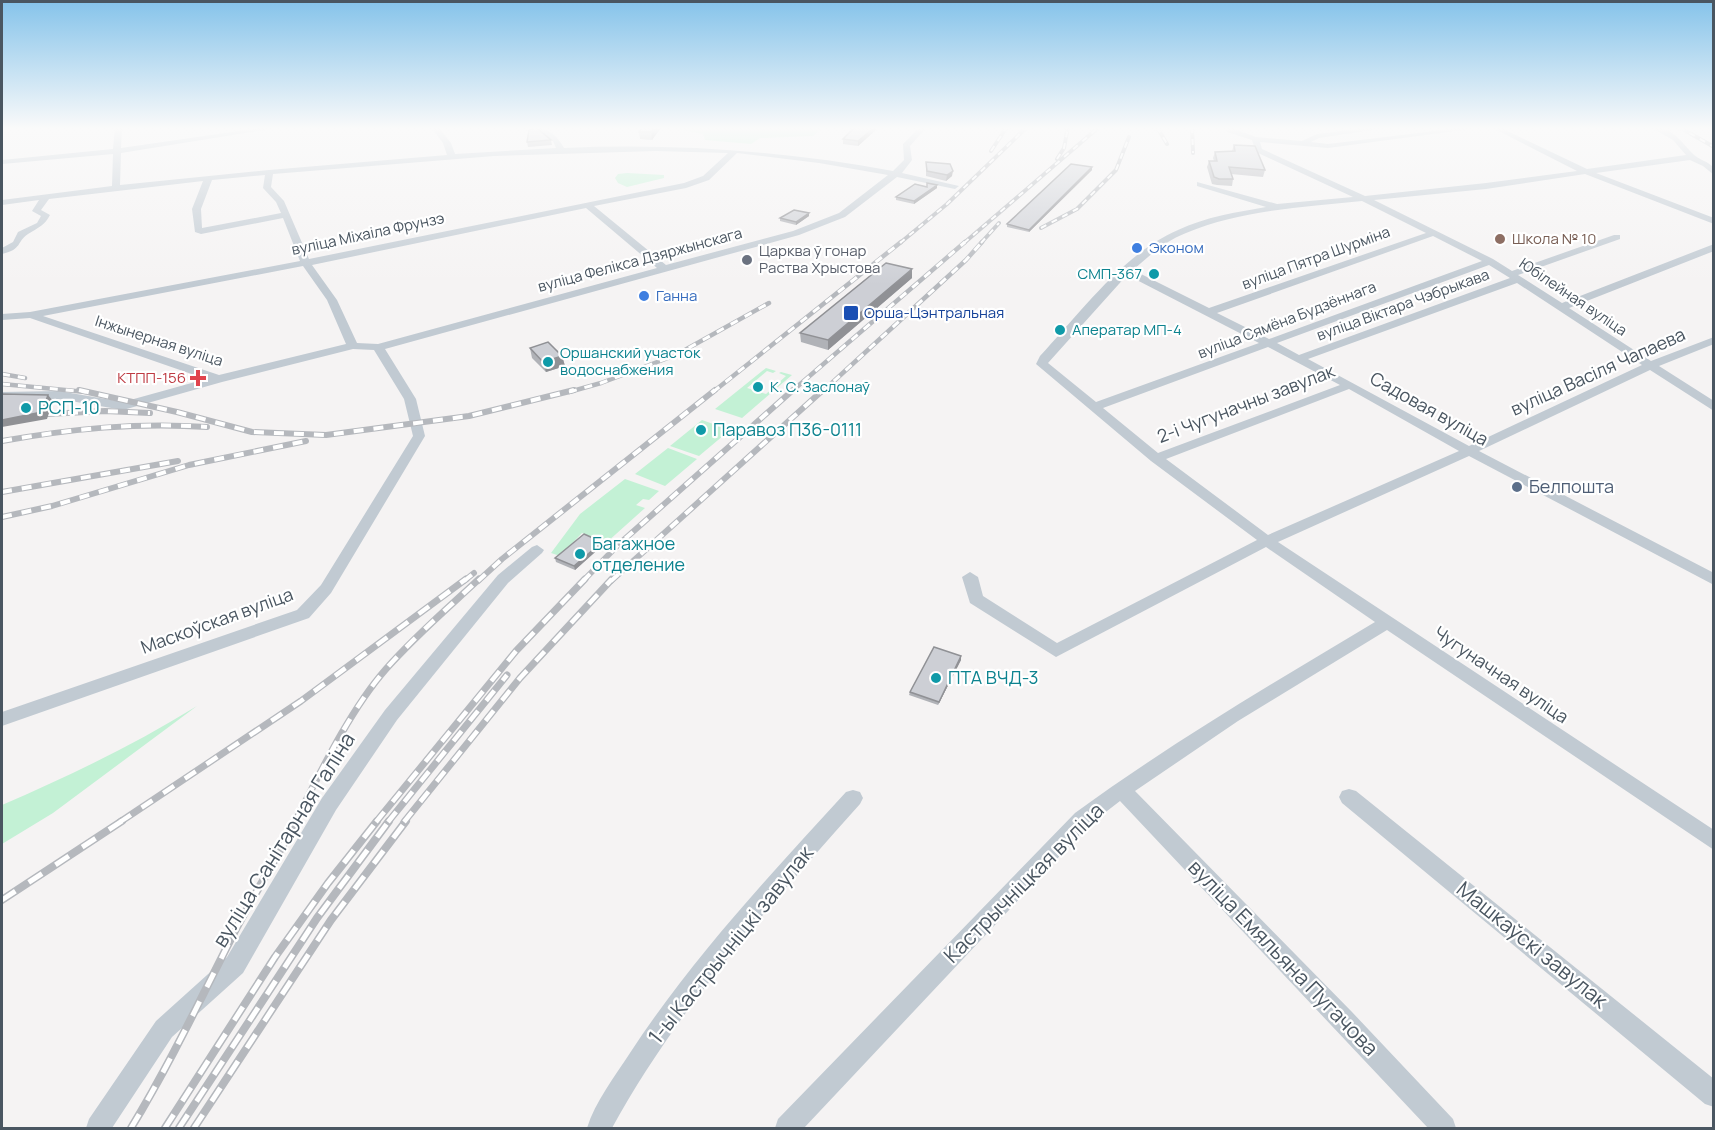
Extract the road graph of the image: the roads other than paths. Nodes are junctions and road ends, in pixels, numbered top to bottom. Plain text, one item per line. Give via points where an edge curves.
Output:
1 (116, 180) edge
2 (193, 180) edge
3 (208, 180) edge
4 (269, 180) edge
5 (700, 180) edge
6 (889, 180) edge
7 (925, 180) edge
8 (1323, 180) edge
9 (1527, 180) edge
10 (1607, 180) edge
11 (1200, 184) dead end
12 (955, 186) dead end
13 (116, 188) junction
14 (46, 197) junction
15 (1365, 199) junction
16 (2, 202) edge
17 (586, 204) junction
18 (1276, 207) junction
19 (284, 210) junction
20 (1713, 221) edge
21 (1434, 233) junction
22 (1617, 237) dead end
23 (1713, 246) edge
24 (2, 251) edge
25 (1490, 261) junction
26 (306, 263) junction
27 (664, 269) junction
28 (1126, 270) junction
29 (1515, 276) junction
30 (1561, 307) junction
31 (1209, 312) junction
32 (31, 315) junction
33 (2, 317) edge
34 (1713, 340) edge
35 (1270, 343) junction
36 (353, 346) junction
37 (378, 347) junction
38 (1298, 359) junction
39 (1649, 366) junction
40 (218, 379) junction
41 (1350, 385) junction
42 (2, 396) edge
43 (1095, 407) junction
44 (1713, 407) edge
45 (1469, 452) junction
46 (1156, 458) junction
47 (1267, 540) junction
48 (537, 550) dead end
49 (970, 577) dead end
50 (1713, 580) edge
51 (1388, 622) junction
52 (2, 719) edge
53 (1121, 789) junction
54 (1349, 797) dead end
55 (853, 798) dead end
56 (1713, 841) edge
57 (1713, 1095) edge
58 (98, 1128) edge
59 (599, 1128) edge
60 (787, 1128) edge
61 (1444, 1128) edge

1 - 13 street
2 - 13 street
3 - 19 street via 195,204 198,230
4 - 19 street via 267,188
5 - 17 street, вуліца Міхаіла Фрунзэ
6 - 27 street, вуліца Фелікса Дзяржынскага via 835,218 796,233
7 - 12 street
8 - 15 street, Юбілейная вуліца
9 - 15 street
10 - 20 street
11 - 18 street
13 - 14 street
14 - 16 street
14 - 24 street via 36,211 46,215 40,225 21,234 14,247
15 - 18 street
15 - 21 street, Юбілейная вуліца
17 - 26 street, вуліца Міхаіла Фрунзэ
17 - 27 street
18 - 28 street via 1227,217 1176,234 1158,243
19 - 26 street
21 - 25 street, Юбілейная вуліца
21 - 31 street, вуліца Пятра Шурміна
22 - 29 street, вуліца Віктара Чэбрыкава
23 - 30 street
25 - 29 street, Юбілейная вуліца
25 - 35 street, вуліца Сямёна Будзённага
26 - 32 street, вуліца Міхаіла Фрунзэ
26 - 36 street via 332,300
27 - 37 street, вуліца Фелікса Дзяржынскага
28 - 31 street, Садовая вуліца
28 - 43 street, Чугуначная вуліца via 1044,358 1044,367
29 - 30 street, Юбілейная вуліца
29 - 38 street, вуліца Віктара Чэбрыкава
30 - 39 street, Юбілейная вуліца
31 - 35 street, Садовая вуліца
32 - 33 street, Інжынерная вуліца
32 - 40 street, Інжынерная вуліца
34 - 39 street, вуліца Васіля Чапаева
35 - 38 street, Садовая вуліца
35 - 43 street, вуліца Сямёна Будзённага
36 - 37 street, Інжынерная вуліца
36 - 40 street, Інжынерная вуліца
37 - 52 street, Маскоўская вуліца via 410,399 419,436 326,590 303,614
38 - 41 street, Садовая вуліца
39 - 44 street, Юбілейная вуліца
39 - 45 street, вуліца Васіля Чапаева
40 - 42 street via 123,406 59,395
41 - 45 street, Садовая вуліца
41 - 46 street, 2-і Чугуначны завулак
43 - 46 street, Чугуначная вуліца
45 - 47 street, вуліца Васіля Чапаева
45 - 50 street, Садовая вуліца
46 - 47 street, Чугуначная вуліца
47 - 49 street via 1056,651 976,599
47 - 51 street, Чугуначная вуліца
48 - 58 street, вуліца Санітарная Галіна via 504,579 391,715 329,804 235,965 164,1029
51 - 53 street, Кастрычніцкая вуліца
51 - 56 street, Чугуначная вуліца
53 - 60 street, Кастрычніцкая вуліца via 1082,819
53 - 61 street, вуліца Емяльяна Пугачова
54 - 57 street, Машкаўскі завулак
55 - 59 street, 1-ы Кастрычніцкі завулак via 776,883 665,1020

